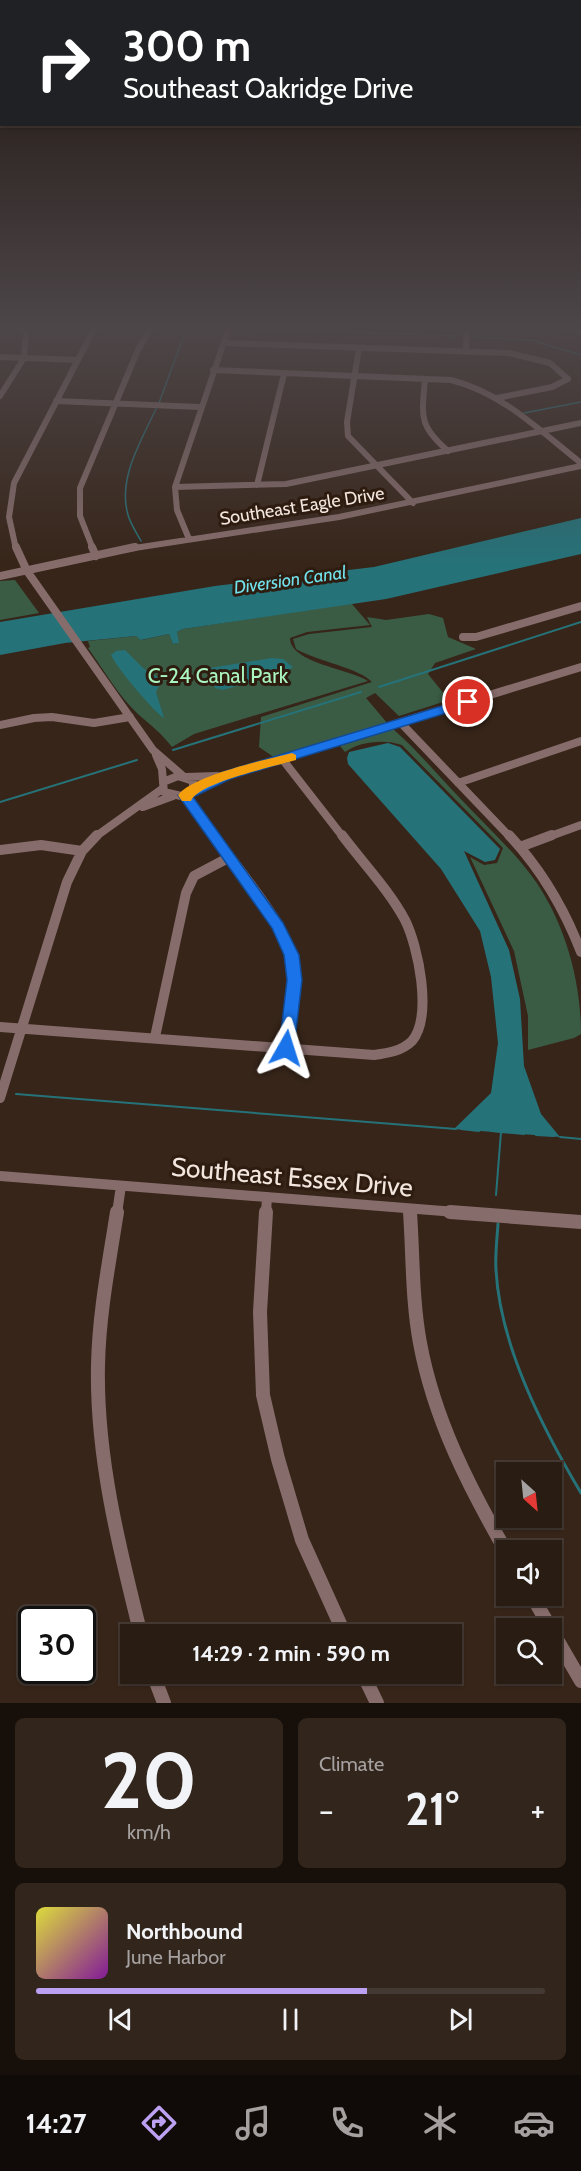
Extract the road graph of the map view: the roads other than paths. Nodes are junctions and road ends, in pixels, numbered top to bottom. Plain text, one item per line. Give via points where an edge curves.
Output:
1 (53, 406) edge
2 (114, 406) edge
3 (168, 406) edge
4 (274, 406) edge
5 (349, 406) edge
6 (422, 406) edge
7 (508, 406) edge
8 (200, 408) joint
9 (581, 423) edge
10 (540, 432) junction
11 (448, 451) junction
12 (581, 465) edge
13 (378, 466) junction
14 (257, 485) junction
15 (175, 487) junction
16 (413, 502) junction
17 (189, 539) junction
18 (96, 556) junction
19 (27, 571) junction
20 (0, 576) edge
21 (581, 606) edge
22 (463, 637) dead end
23 (581, 667) edge
24 (130, 717) junction
25 (401, 723) junction
26 (0, 725) edge
27 (581, 741) edge
28 (153, 750) junction
29 (283, 760) junction
30 (225, 776) junction
31 (185, 777) junction
32 (458, 783) junction
33 (162, 786) junction
34 (189, 793) junction
35 (173, 796) junction
36 (132, 811) junction
37 (581, 825) edge
38 (520, 847) junction
39 (0, 850) edge
40 (82, 851) junction
41 (228, 858) junction
42 (576, 924) edge
43 (581, 952) edge
44 (0, 1027) edge
45 (20, 1029) junction
46 (155, 1038) junction
47 (286, 1048) junction
48 (0, 1098) edge
49 (0, 1176) edge
50 (121, 1186) junction
51 (267, 1197) junction
52 (410, 1210) junction
53 (581, 1222) edge
54 (500, 1540) edge
55 (139, 1624) edge
56 (340, 1624) edge
57 (562, 1649) edge
58 (581, 1682) edge
59 (157, 1684) edge
60 (368, 1684) edge
61 (164, 1703) edge
62 (377, 1703) edge

1 - 19 street via 9,502 13,544
2 - 18 street via 84,476 78,501 85,535
3 - 8 street
4 - 14 street
5 - 13 street via 348,436
6 - 11 street via 421,422 426,432
7 - 10 street
8 - 15 street
9 - 10 street
10 - 11 street
10 - 12 street
11 - 13 street
12 - 16 street, Southeast Eagle Drive
13 - 14 street
13 - 16 street
14 - 15 street
15 - 17 street via 177,510
16 - 17 street, Southeast Eagle Drive via 339,518
17 - 18 street, Southeast Eagle Drive
18 - 19 street, Southeast Eagle Drive
19 - 20 street, Southeast Eagle Drive
19 - 24 street
21 - 22 street via 477,637
23 - 25 street
24 - 26 street via 94,723 34,718
24 - 28 street
25 - 29 street
25 - 32 street
27 - 32 street
28 - 31 street
28 - 33 street via 161,768
29 - 30 street
29 - 47 street via 394,903 410,930 417,954 421,1016 417,1035 407,1046 390,1053
30 - 31 street
30 - 34 street
31 - 33 street via 174,776
31 - 34 street via 193,781
32 - 38 street
33 - 35 street
33 - 36 street
34 - 35 street
34 - 41 street
35 - 36 street
36 - 40 street via 99,833
37 - 38 street
38 - 42 street
39 - 40 street via 43,843
40 - 45 street via 67,882
41 - 46 street via 194,876 186,893
41 - 47 street via 278,926 292,955 294,980
42 - 43 street
44 - 45 street
45 - 46 street
45 - 48 street
46 - 47 street
49 - 50 street, Southeast Essex Drive
50 - 51 street, Southeast Essex Drive
50 - 55 street via 100,1332 100,1404 111,1501
51 - 52 street, Southeast Essex Drive
51 - 56 street via 260,1311 263,1395 302,1540
52 - 53 street, Southeast Essex Drive
52 - 54 street via 420,1342 435,1402 469,1487
57 - 58 street
59 - 61 street
60 - 62 street

